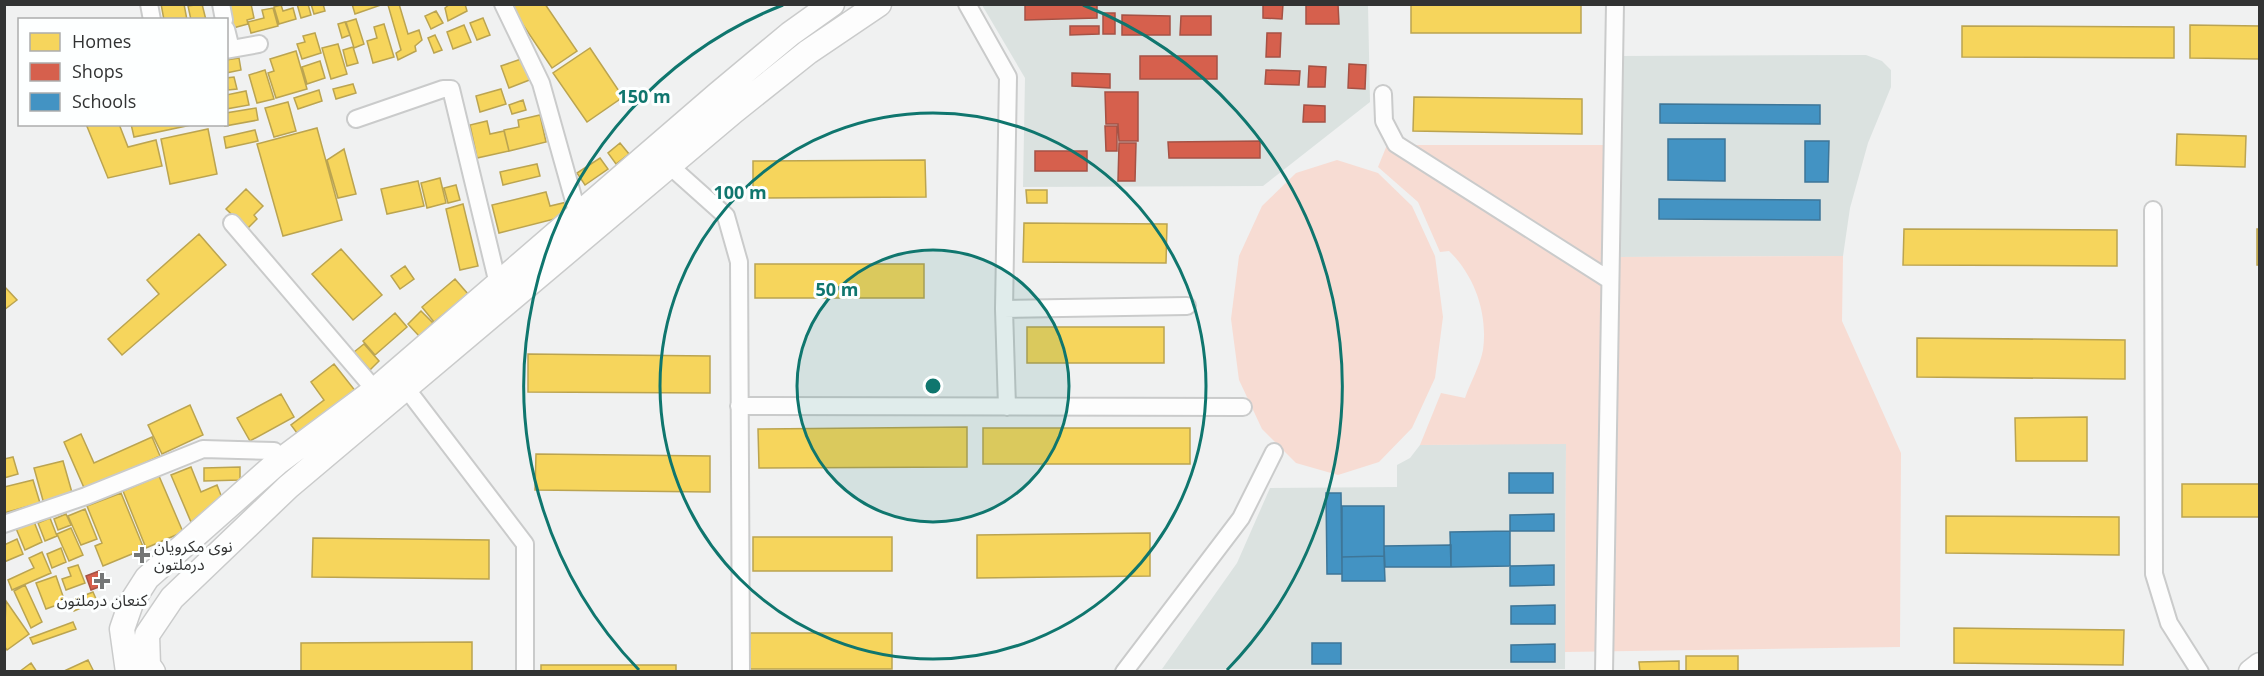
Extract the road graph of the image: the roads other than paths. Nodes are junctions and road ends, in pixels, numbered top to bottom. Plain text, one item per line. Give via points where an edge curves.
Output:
1 (503, 4) edge
2 (832, 4) edge
3 (879, 4) edge
4 (967, 4) edge
5 (1615, 4) edge
6 (259, 44) dead end
7 (229, 49) edge
8 (1383, 94) dead end
9 (356, 119) dead end
10 (670, 166) junction
11 (2153, 210) dead end
12 (232, 223) dead end
13 (585, 224) junction
14 (1608, 279) junction
15 (498, 284) junction
16 (1187, 306) dead end
17 (1004, 309) junction
18 (406, 388) junction
19 (375, 390) junction
20 (740, 406) junction
21 (1006, 407) junction
22 (1243, 407) dead end
23 (1274, 452) dead end
24 (277, 463) junction
25 (4, 524) edge
26 (2259, 665) edge
27 (128, 672) edge
28 (153, 672) edge
29 (525, 672) edge
30 (741, 672) edge
31 (1124, 672) edge
32 (1604, 672) edge
33 (2200, 672) edge
34 (2251, 672) edge

1 - 13 street via 541,83
2 - 13 main road via 772,49
3 - 10 main road via 808,52
4 - 17 street via 1008,77
5 - 14 street
6 - 7 street
8 - 14 street via 1384,121 1396,144
9 - 15 street via 443,88 451,89
10 - 13 main road
10 - 20 street via 726,216 739,262
11 - 33 street via 2154,574 2169,623
12 - 19 street
13 - 15 main road
13 - 18 main road
14 - 32 street
15 - 19 main road
16 - 17 street
17 - 21 street
18 - 28 main road via 288,487 172,598 147,635 148,665
18 - 29 street via 525,544
19 - 24 main road
20 - 21 street
20 - 30 street
21 - 22 street
23 - 31 street via 1241,518
24 - 25 street via 274,452 203,449
24 - 27 main road via 147,578 131,603 122,629
26 - 34 main road

